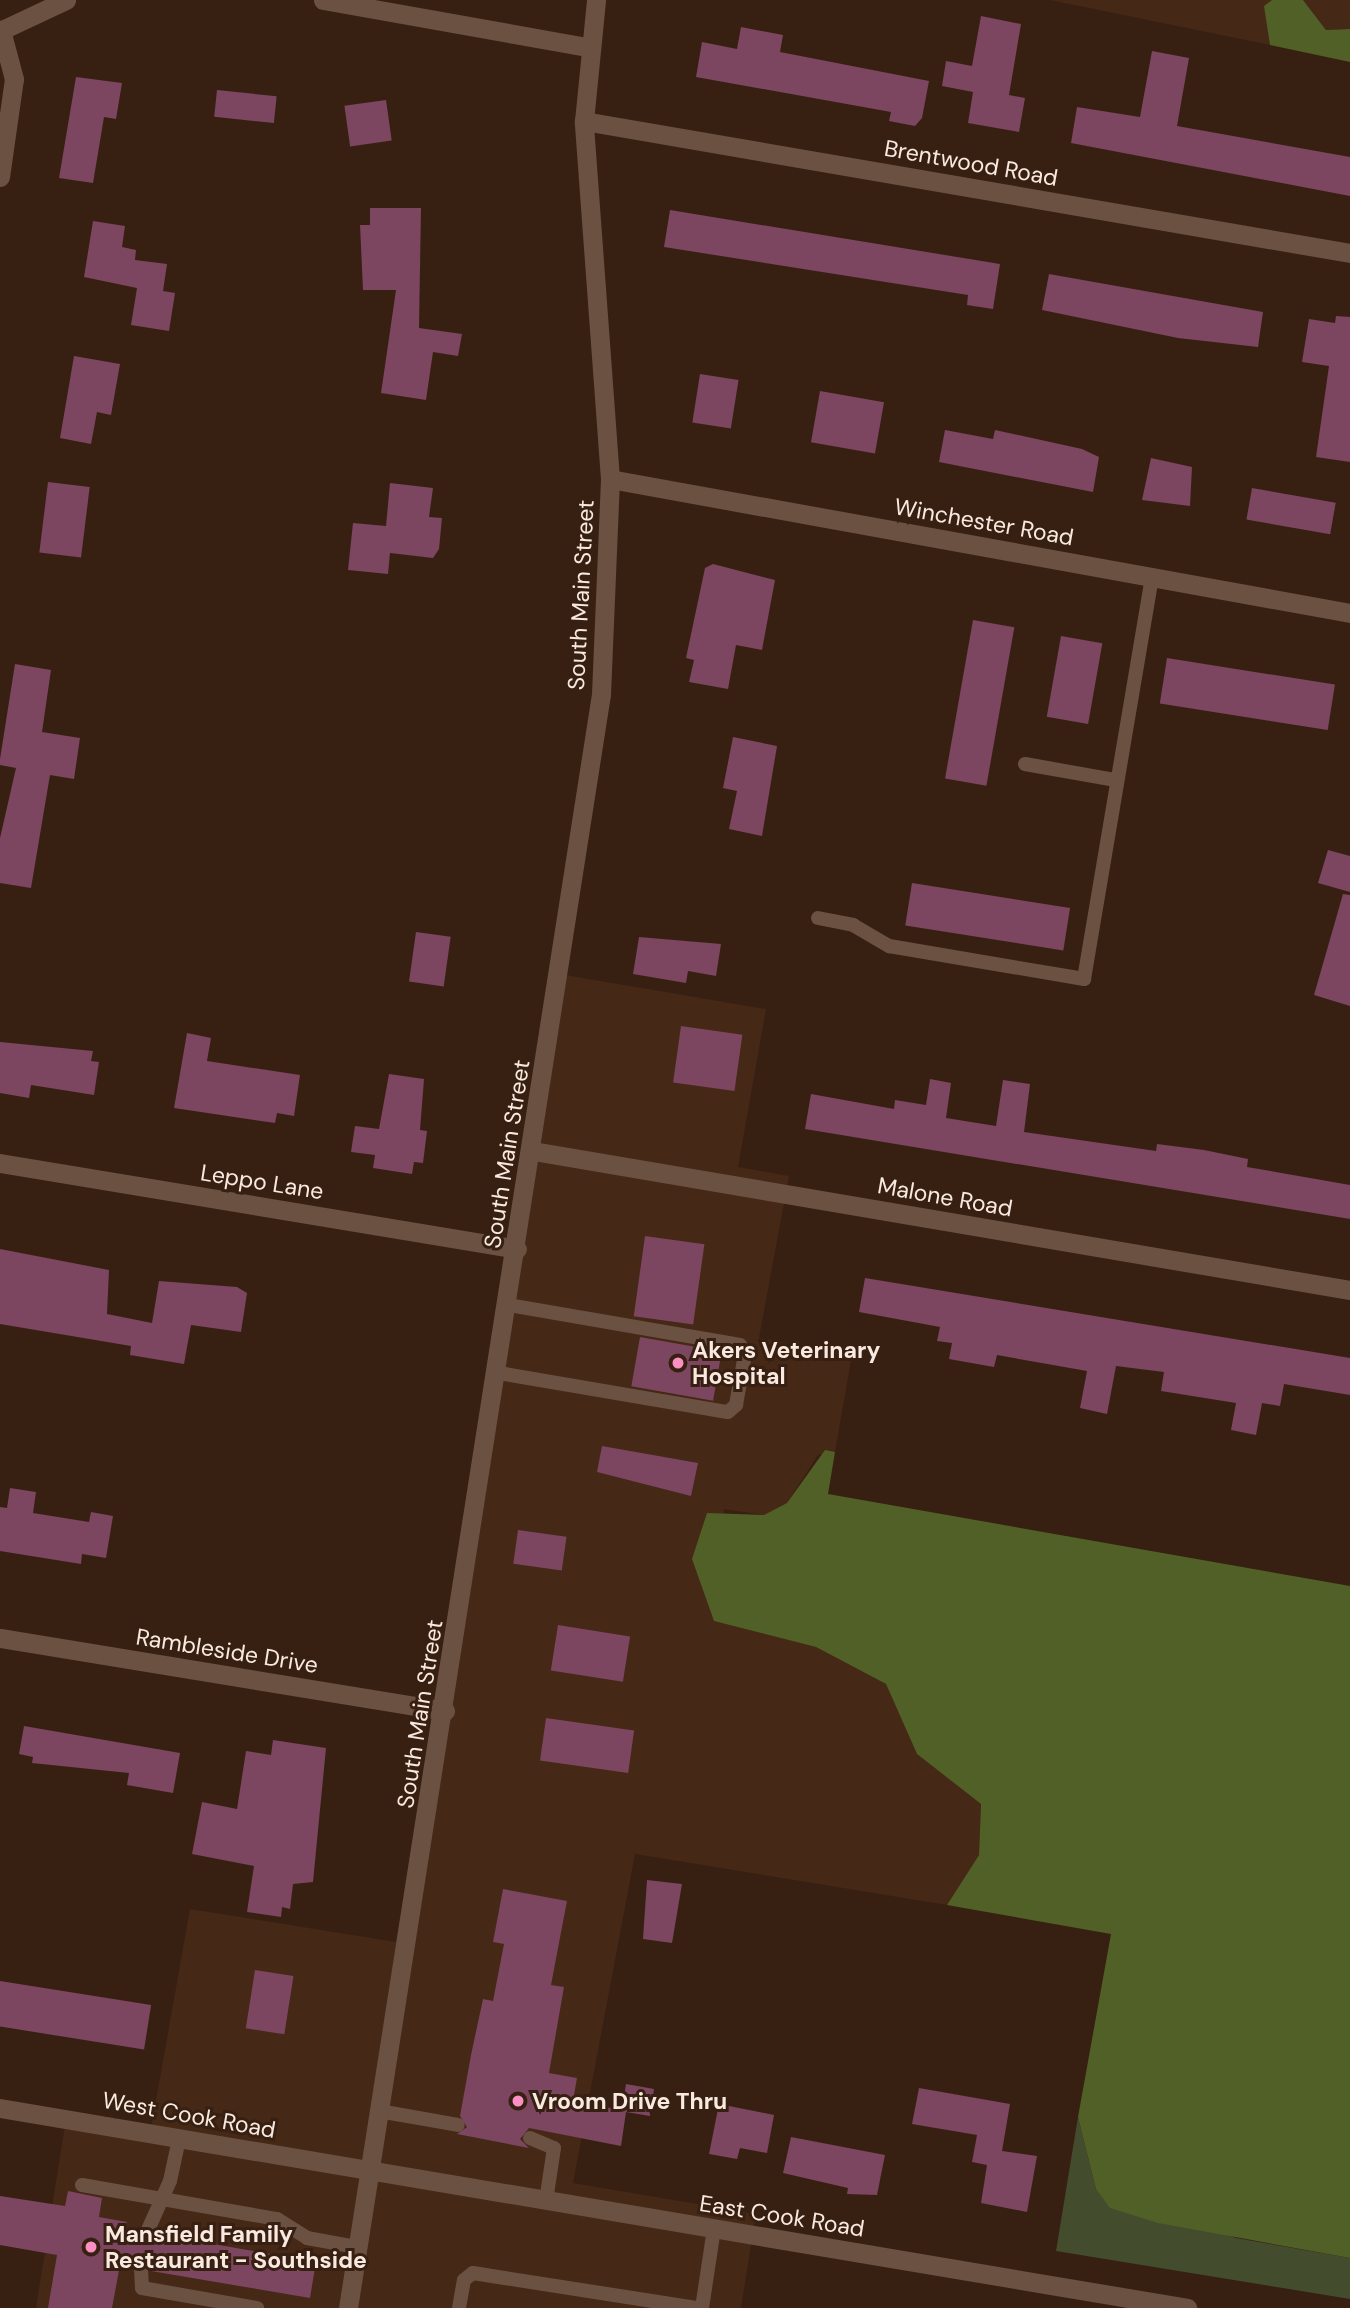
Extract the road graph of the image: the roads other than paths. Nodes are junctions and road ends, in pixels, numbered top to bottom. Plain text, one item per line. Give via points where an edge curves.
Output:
1 (66, 0) edge
2 (323, 0) edge
3 (596, 0) edge
4 (39, 4) edge
5 (1, 31) edge
6 (587, 47) junction
7 (584, 121) junction
8 (0, 177) edge
9 (1350, 253) edge
10 (610, 479) junction
11 (1152, 577) junction
12 (1350, 613) edge
13 (1025, 764) dead end
14 (1115, 780) junction
15 (818, 918) dead end
16 (533, 1151) junction
17 (0, 1163) edge
18 (517, 1249) junction
19 (1350, 1290) edge
20 (509, 1304) junction
21 (499, 1373) junction
22 (0, 1638) edge
23 (445, 1711) junction
24 (0, 2108) edge
25 (379, 2111) junction
26 (458, 2125) dead end
27 (530, 2138) dead end
28 (179, 2139) junction
29 (370, 2170) junction
30 (82, 2185) dead end
31 (162, 2199) junction
32 (546, 2201) junction
33 (714, 2229) junction
34 (147, 2232) dead end
35 (357, 2247) junction
36 (141, 2269) dead end
37 (257, 2308) edge
38 (348, 2308) edge
39 (459, 2308) edge
40 (696, 2308) edge
41 (702, 2308) edge
42 (1187, 2308) edge

1 - 4 street
2 - 6 street
3 - 6 street, South Main Street
4 - 5 street
5 - 8 street via 14,79
6 - 7 street, South Main Street
7 - 9 street, Brentwood Road
7 - 10 street, South Main Street
10 - 11 street, Winchester Road
10 - 16 street, South Main Street via 601,694
11 - 12 street, Winchester Road
11 - 14 lane
13 - 14 lane
14 - 15 lane via 1084,979 889,946 853,925
16 - 18 street, South Main Street
16 - 19 street, Malone Road
17 - 18 street, Leppo Lane
18 - 20 street, South Main Street
20 - 21 street, South Main Street
20 - 21 lane via 740,1345 745,1354 736,1405 728,1412
21 - 23 street, South Main Street
22 - 23 street, Rambleside Drive
23 - 25 street, South Main Street
24 - 28 street, West Cook Road
25 - 26 lane
25 - 29 street, South Main Street
27 - 32 lane via 554,2148
28 - 29 street, West Cook Road
28 - 31 lane
29 - 32 street, East Cook Road
29 - 35 street, South Main Street
30 - 31 lane
31 - 34 lane
31 - 35 lane via 276,2219 307,2238
32 - 33 street, East Cook Road
33 - 41 lane
33 - 42 street, East Cook Road
35 - 38 street, South Main Street
36 - 37 lane via 142,2288
39 - 40 lane via 464,2280 473,2273

